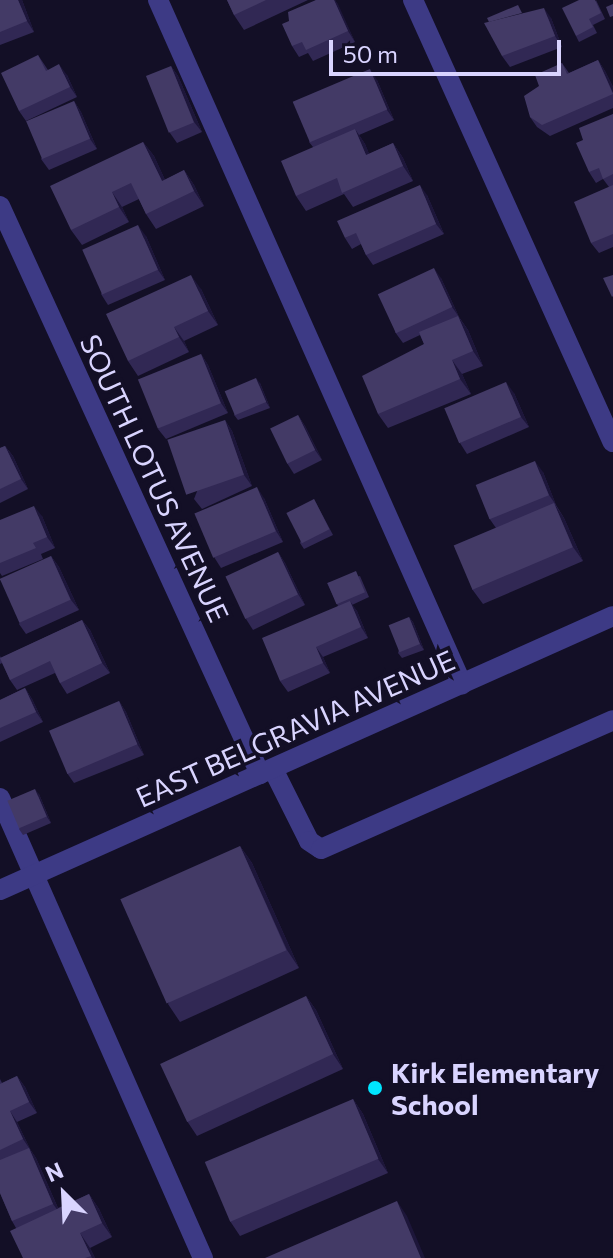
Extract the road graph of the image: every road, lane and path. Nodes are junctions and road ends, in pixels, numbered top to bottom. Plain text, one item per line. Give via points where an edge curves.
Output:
1 (158, 0) edge
2 (413, 0) edge
3 (0, 206) edge
4 (613, 442) edge
5 (613, 616) edge
6 (462, 684) junction
7 (613, 720) edge
8 (266, 771) junction
9 (0, 798) edge
10 (33, 876) junction
11 (0, 890) edge
12 (203, 1258) edge

1 - 6 street
2 - 4 street
3 - 8 street, SOUTH LOTUS AVENUE
5 - 6 street, EAST BELGRAVIA AVENUE
6 - 8 street, EAST BELGRAVIA AVENUE
7 - 8 street, SOUTH LOTUS AVENUE via 321,849 309,841
8 - 10 street, EAST BELGRAVIA AVENUE
9 - 10 street
10 - 11 street, EAST BELGRAVIA AVENUE
10 - 12 street

